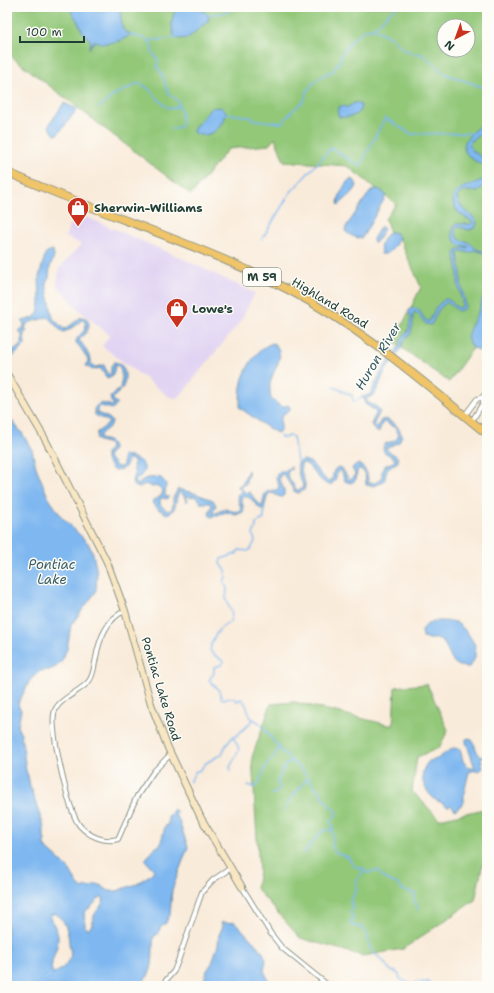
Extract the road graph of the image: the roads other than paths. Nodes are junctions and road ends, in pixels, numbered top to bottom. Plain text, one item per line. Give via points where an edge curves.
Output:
1 (7, 172) edge
2 (7, 374) edge
3 (487, 391) edge
4 (483, 397) junction
5 (465, 415) junction
6 (472, 421) junction
7 (487, 434) edge
8 (125, 611) junction
9 (170, 755) junction
10 (231, 868) junction
11 (242, 886) joint
12 (161, 986) edge
13 (329, 986) edge

1 - 5 highway, Highland Road / M 59 via 264,278 329,313 379,347
2 - 8 street, Pontiac Lake Road via 76,498 109,568
3 - 4 street
4 - 5 street via 477,398
4 - 6 street via 483,403
5 - 6 highway, Highland Road / M 59
6 - 7 highway, Highland Road / M 59
8 - 9 street, Pontiac Lake Road via 151,704
8 - 9 street via 117,616 103,634 90,681 54,712 57,751 64,782 79,825 96,837 105,840 118,839 137,796 154,771
9 - 10 street, Pontiac Lake Road via 199,814
10 - 11 street, Pontiac Lake Road
10 - 12 street via 213,880 202,892 174,972
11 - 13 street, Pontiac Lake Road via 282,948

